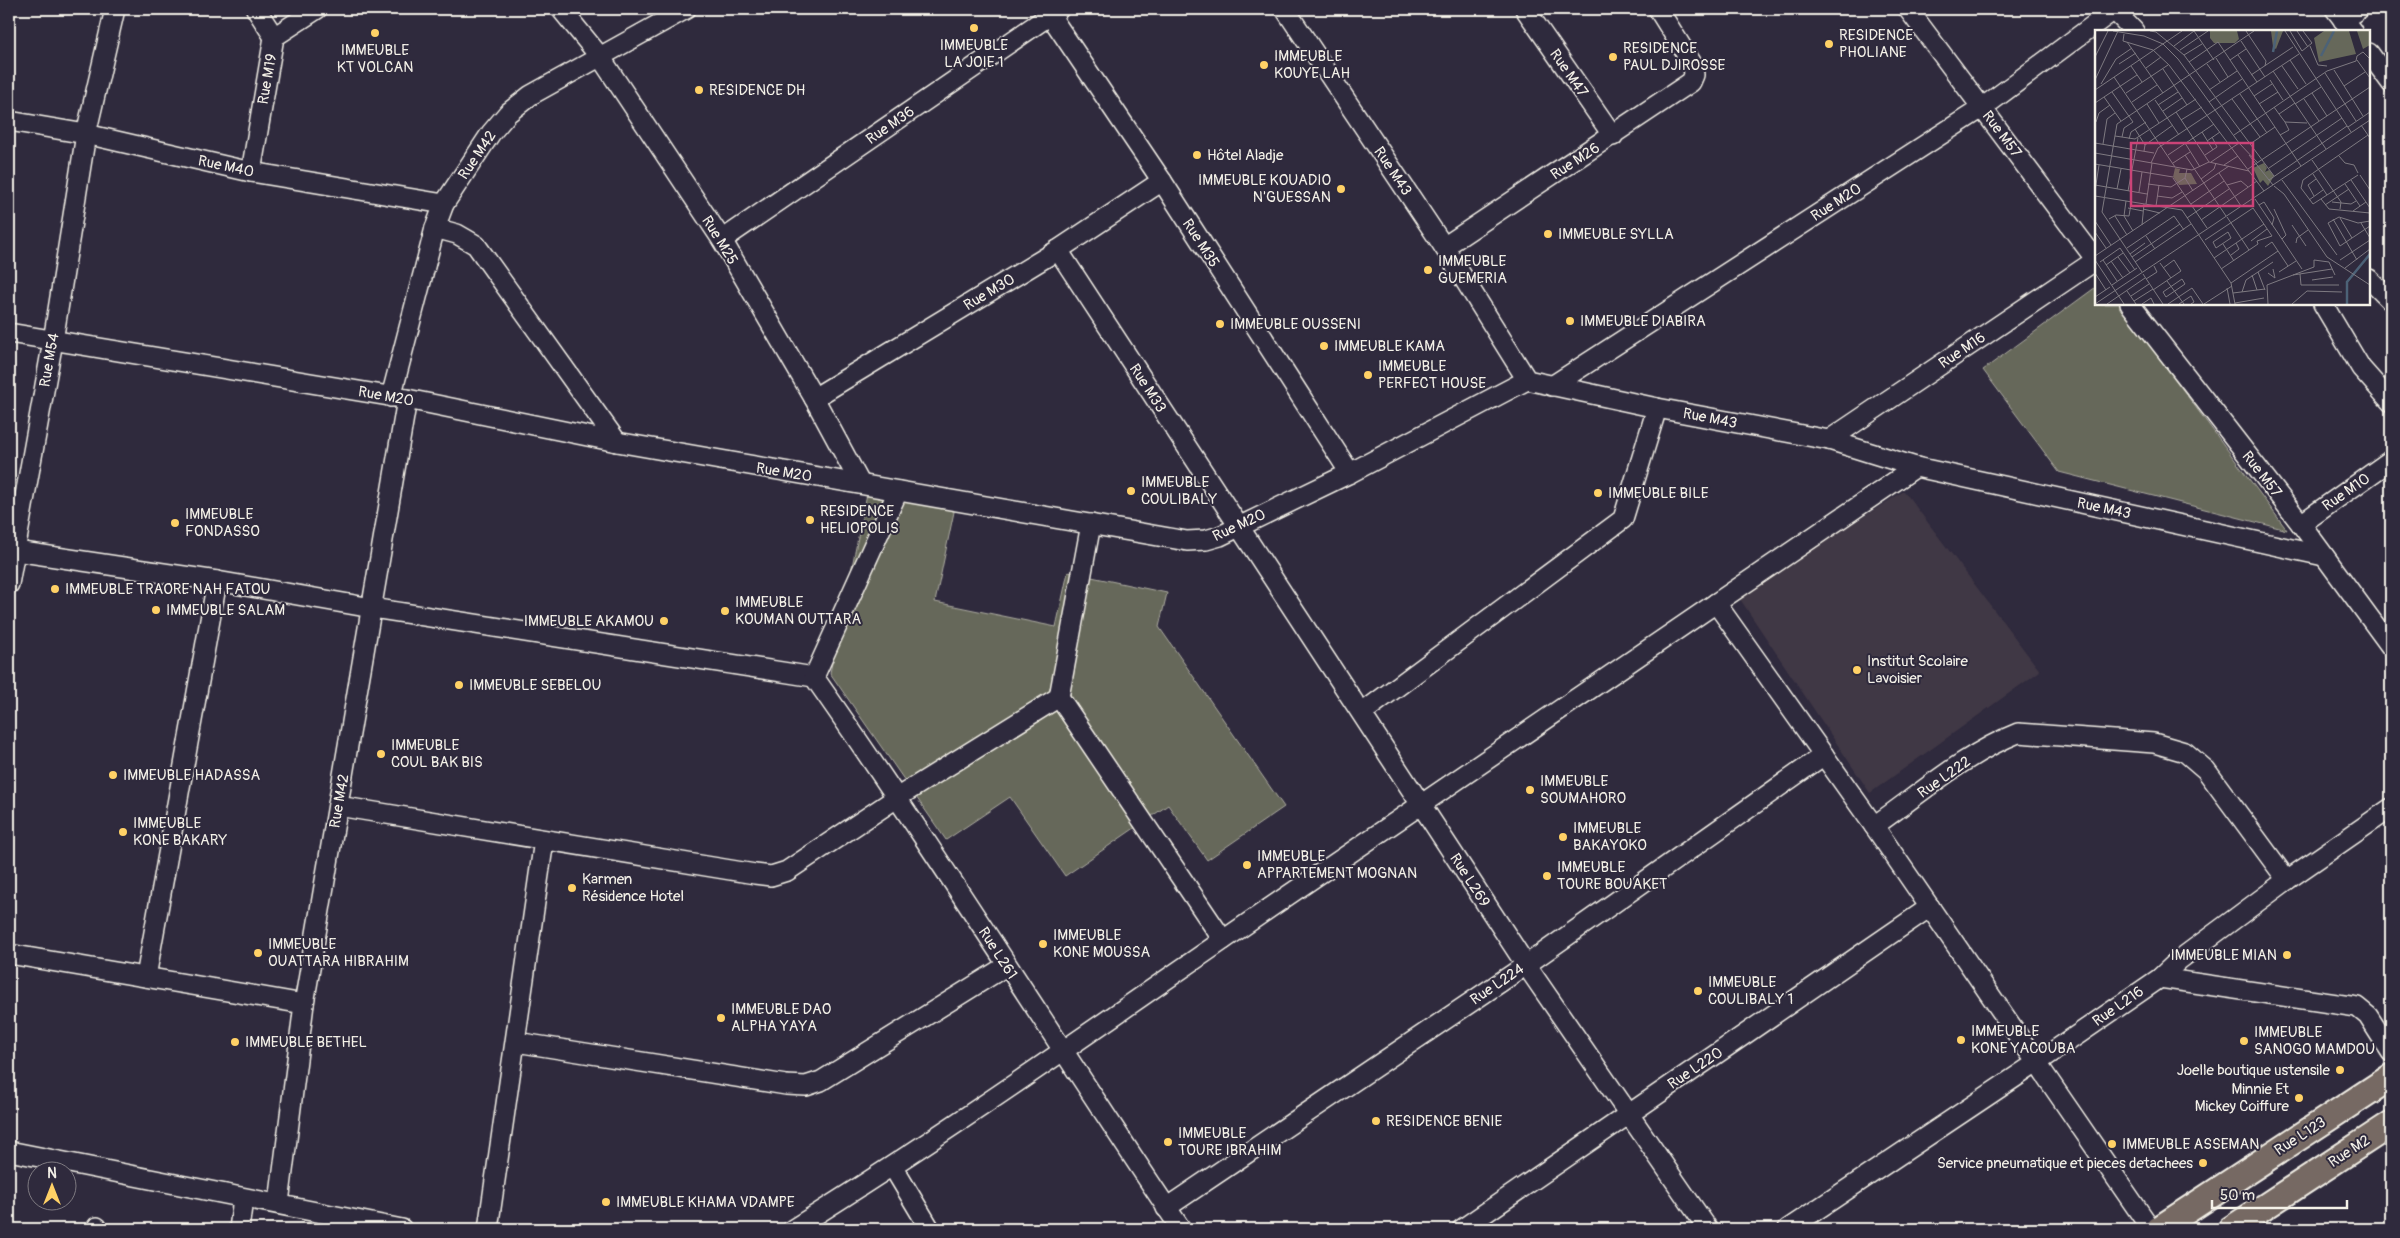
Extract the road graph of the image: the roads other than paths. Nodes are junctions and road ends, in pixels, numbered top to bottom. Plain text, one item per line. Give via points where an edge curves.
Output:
1 (115, 9) edge
2 (256, 9) edge
3 (317, 9) edge
4 (561, 9) edge
5 (686, 9) edge
6 (1286, 9) edge
7 (1525, 9) edge
8 (1658, 9) edge
9 (1908, 9) edge
10 (2114, 9) edge
11 (2359, 9) edge
12 (1054, 12) edge
13 (2343, 20) edge
14 (2133, 30) edge
15 (274, 37) junction
16 (2370, 54) edge
17 (601, 58) junction
18 (2391, 83) edge
19 (1982, 108) junction
20 (9, 121) edge
21 (86, 134) junction
22 (1613, 136) junction
23 (251, 172) junction
24 (1162, 182) junction
25 (444, 204) junction
26 (435, 228) junction
27 (722, 240) junction
28 (1444, 247) junction
29 (1058, 250) junction
30 (2095, 259) edge
31 (2095, 261) edge
32 (2370, 280) edge
33 (2391, 301) edge
34 (2131, 305) edge
35 (2324, 305) edge
36 (9, 333) edge
37 (53, 340) junction
38 (1527, 380) junction
39 (1552, 386) junction
40 (399, 398) junction
41 (814, 398) junction
42 (2391, 402) edge
43 (1657, 408) junction
44 (1829, 440) junction
45 (617, 442) junction
46 (2391, 460) edge
47 (1916, 467) junction
48 (1350, 473) junction
49 (860, 483) junction
50 (898, 491) junction
51 (1091, 524) junction
52 (2301, 524) junction
53 (1238, 526) junction
54 (12, 551) edge
55 (2324, 556) junction
56 (216, 581) junction
57 (9, 584) edge
58 (1716, 603) junction
59 (372, 608) junction
60 (2391, 647) edge
61 (814, 677) junction
62 (1059, 697) junction
63 (1362, 713) junction
64 (1824, 755) junction
65 (898, 797) junction
66 (1420, 804) junction
67 (338, 806) junction
68 (2391, 808) edge
69 (1874, 826) junction
70 (544, 840) junction
71 (2287, 880) junction
72 (1930, 907) junction
73 (1223, 940) junction
74 (9, 954) edge
75 (1526, 965) junction
76 (1006, 966) junction
77 (146, 977) junction
78 (2160, 978) junction
79 (304, 1004) junction
80 (516, 1042) junction
81 (1063, 1052) junction
82 (2391, 1052) edge
83 (2036, 1064) junction
84 (2391, 1077) edge
85 (1628, 1113) junction
86 (2391, 1124) edge
87 (9, 1151) edge
88 (893, 1167) junction
89 (244, 1199) junction
90 (279, 1203) junction
91 (1166, 1208) junction
92 (239, 1229) edge
93 (402, 1229) edge
94 (488, 1229) edge
95 (793, 1229) edge
96 (930, 1229) edge
97 (1181, 1229) edge
98 (1462, 1229) edge
99 (1708, 1229) edge
100 (1788, 1229) edge
101 (2151, 1229) edge
102 (2159, 1229) edge
103 (2231, 1229) edge

1 - 21 street, Rue M54
2 - 15 street
3 - 15 street, Rue M19
4 - 17 street, Rue M25
5 - 17 street, Rue M42
6 - 28 street, Rue M43
7 - 22 street, Rue M47
8 - 22 street, Rue M26 via 1693,66 1694,75 1691,82
9 - 19 street, Rue M57
10 - 14 street
10 - 19 street, Rue M20
11 - 13 street
12 - 24 street, Rue M35
12 - 27 street, Rue M36
15 - 23 street, Rue M19
16 - 18 street
17 - 25 street, Rue M42 via 531,95 508,113
17 - 27 street, Rue M25
19 - 30 street, Rue M57
19 - 39 street, Rue M20
20 - 21 street, Rue M40
21 - 23 street, Rue M40
21 - 37 street, Rue M54
22 - 28 street, Rue M26
23 - 25 street, Rue M40
24 - 29 street, Rue M30
24 - 48 street, Rue M35
25 - 26 street, Rue M42
26 - 40 street, Rue M42
26 - 45 street via 457,234 476,245
27 - 41 street, Rue M25
28 - 38 street, Rue M43
29 - 41 street, Rue M30
29 - 53 street, Rue M33
31 - 44 street, Rue M16
32 - 33 street
34 - 52 street, Rue M57
35 - 42 street via 2361,368
36 - 37 street, Rue M20
37 - 40 street, Rue M20
37 - 54 street, Rue M54
38 - 39 street, Rue M43
38 - 48 street, Rue M20
39 - 43 street, Rue M43
40 - 45 street, Rue M20
40 - 59 street, Rue M42
41 - 49 street, Rue M25
43 - 44 street, Rue M43
43 - 63 street via 1623,519
44 - 47 street, Rue M43
45 - 49 street, Rue M20
46 - 52 street, Rue M10
47 - 55 street, Rue M43
47 - 58 street
48 - 53 street, Rue M20
49 - 50 street, Rue M20
50 - 51 street, Rue M20
50 - 61 street
51 - 53 street, Rue M20 via 1187,541 1220,536
51 - 62 street
52 - 55 street, Rue M57
53 - 63 street, Rue L269
54 - 56 street
54 - 57 street, Rue M54
55 - 60 street, Rue M57
56 - 59 street
56 - 77 street
58 - 64 street
58 - 66 street
59 - 61 street
59 - 67 street, Rue M42
61 - 65 street, Rue L261
62 - 65 street
62 - 73 street
63 - 66 street, Rue L269
64 - 69 street
64 - 75 street, Rue L224
65 - 70 street via 787,872 771,876
65 - 76 street, Rue L261
66 - 73 street
66 - 75 street, Rue L269
67 - 70 street
67 - 79 street, Rue M42
68 - 71 street, Rue L216
69 - 71 street, Rue L222 via 1976,754 2018,733 2154,743 2185,752 2206,770
69 - 72 street
70 - 80 street
71 - 78 street, Rue L216 via 2179,960
72 - 83 street
72 - 85 street, Rue L220
73 - 81 street
74 - 77 street
75 - 85 street, Rue L269
75 - 91 street, Rue L224
76 - 80 street via 820,1081 806,1086
76 - 81 street, Rue L261
77 - 79 street
78 - 82 street via 2357,1007 2368,1016
78 - 83 street, Rue L216
79 - 90 street, Rue M42
80 - 94 street
81 - 88 street
81 - 91 street, Rue L261
83 - 100 street, Rue L216
83 - 101 street
84 - 102 main road, Rue L123
85 - 98 street, Rue L220
85 - 99 street, Rue L269
86 - 103 main road, Rue M2
87 - 89 street
88 - 95 street
88 - 96 street
89 - 90 street
89 - 92 street
90 - 93 street
91 - 97 street, Rue L261

